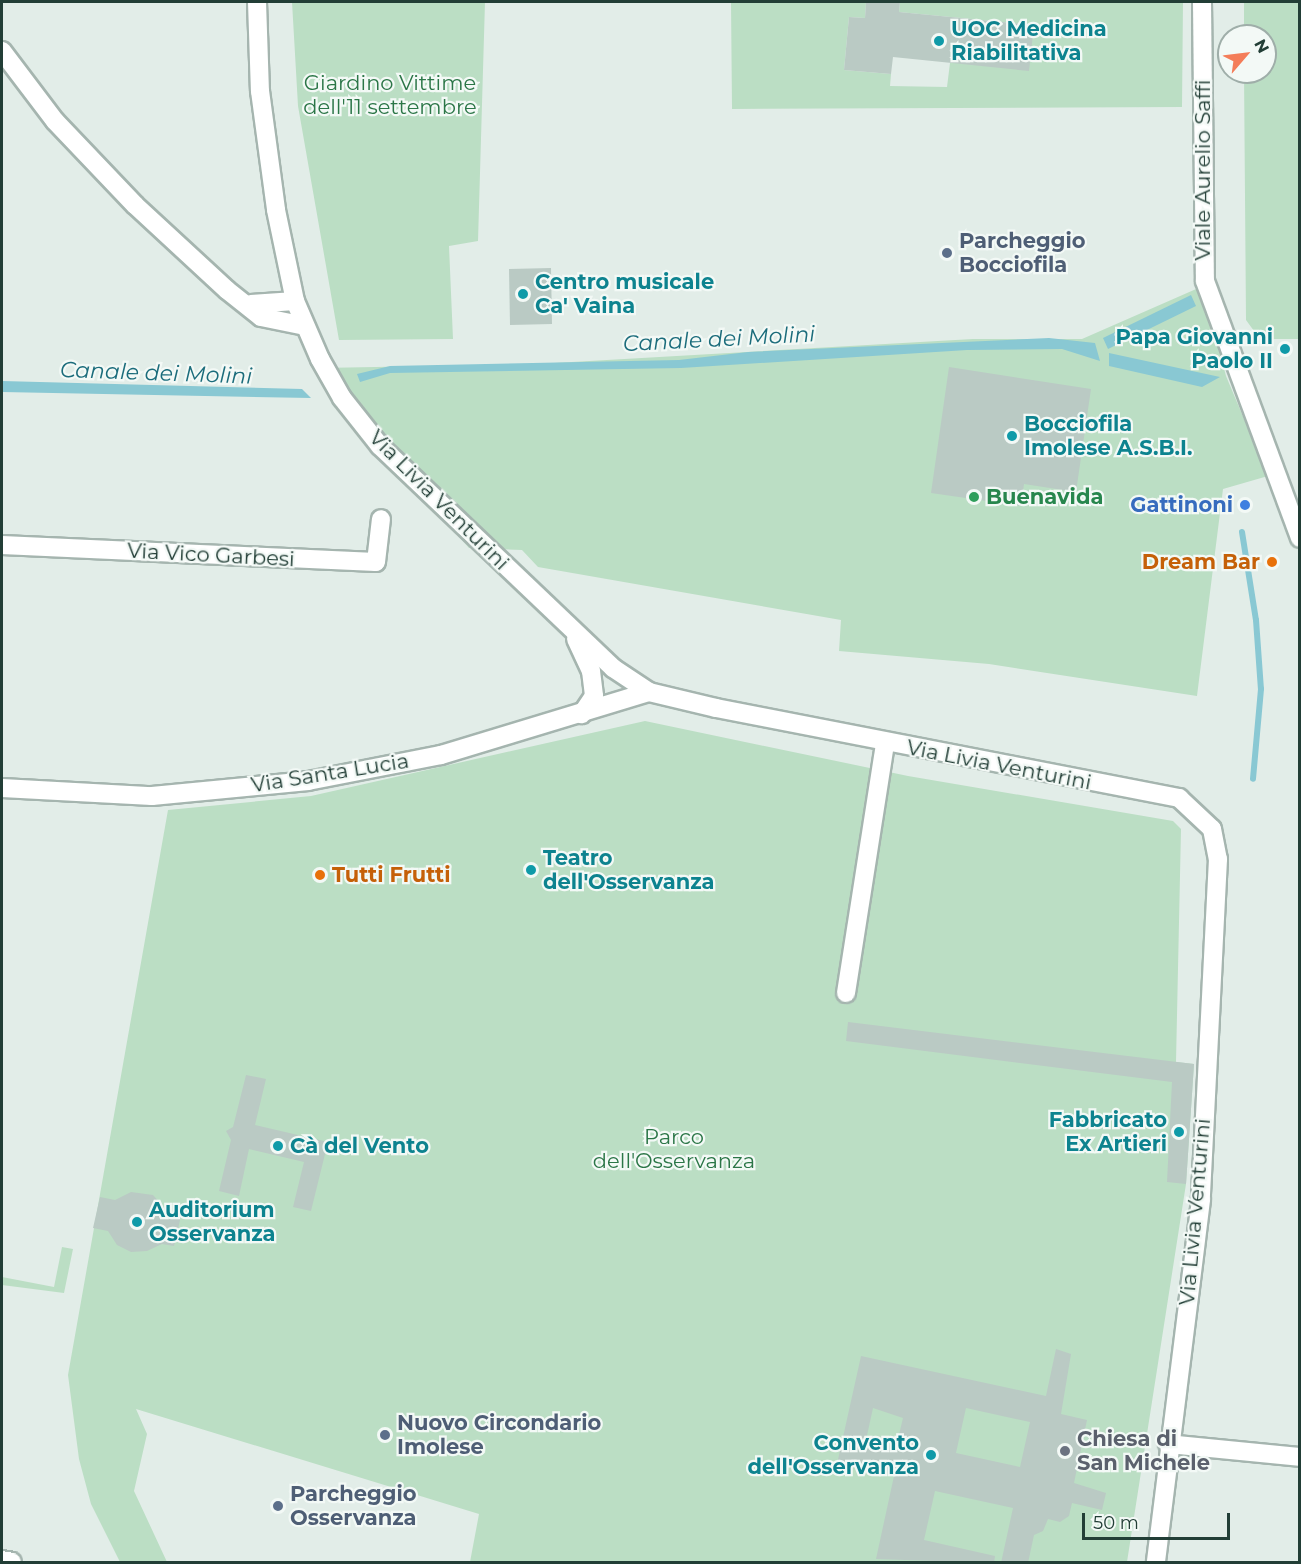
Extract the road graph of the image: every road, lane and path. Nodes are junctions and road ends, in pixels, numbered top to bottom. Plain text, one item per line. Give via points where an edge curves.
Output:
1 (258, 2) edge
2 (1202, 2) edge
3 (2, 51) edge
4 (295, 301) junction
5 (251, 304) junction
6 (305, 326) junction
7 (381, 519) dead end
8 (1299, 538) edge
9 (2, 545) edge
10 (572, 629) junction
11 (649, 692) junction
12 (582, 714) junction
13 (885, 743) junction
14 (2, 788) edge
15 (846, 993) dead end
16 (1168, 1444) junction
17 (1299, 1457) edge
18 (2, 1560) edge
19 (12, 1563) edge
20 (1156, 1563) edge

1 - 4 street, Via Livia Venturini via 260,91
2 - 8 street, Viale Aurelio Saffi via 1205,281
3 - 5 street via 55,121 135,205 227,290
4 - 5 street
4 - 6 street, Via Livia Venturini
5 - 6 street via 261,317
6 - 10 street, Via Livia Venturini via 342,398 380,446
7 - 9 street, Via Vico Garbesi via 376,562
10 - 11 street, Via Livia Venturini via 613,668
10 - 12 street, Via Livia Venturini via 591,671 594,696
11 - 12 street, Via Santa Lucia
11 - 13 street, Via Livia Venturini
12 - 14 street, Via Santa Lucia via 441,755 308,781 152,796
13 - 15 street, Via Livia Venturini
13 - 16 street, Via Livia Venturini via 1179,798 1212,829 1220,860 1201,1200
16 - 17 street
16 - 20 street, Via Livia Venturini
18 - 19 street

